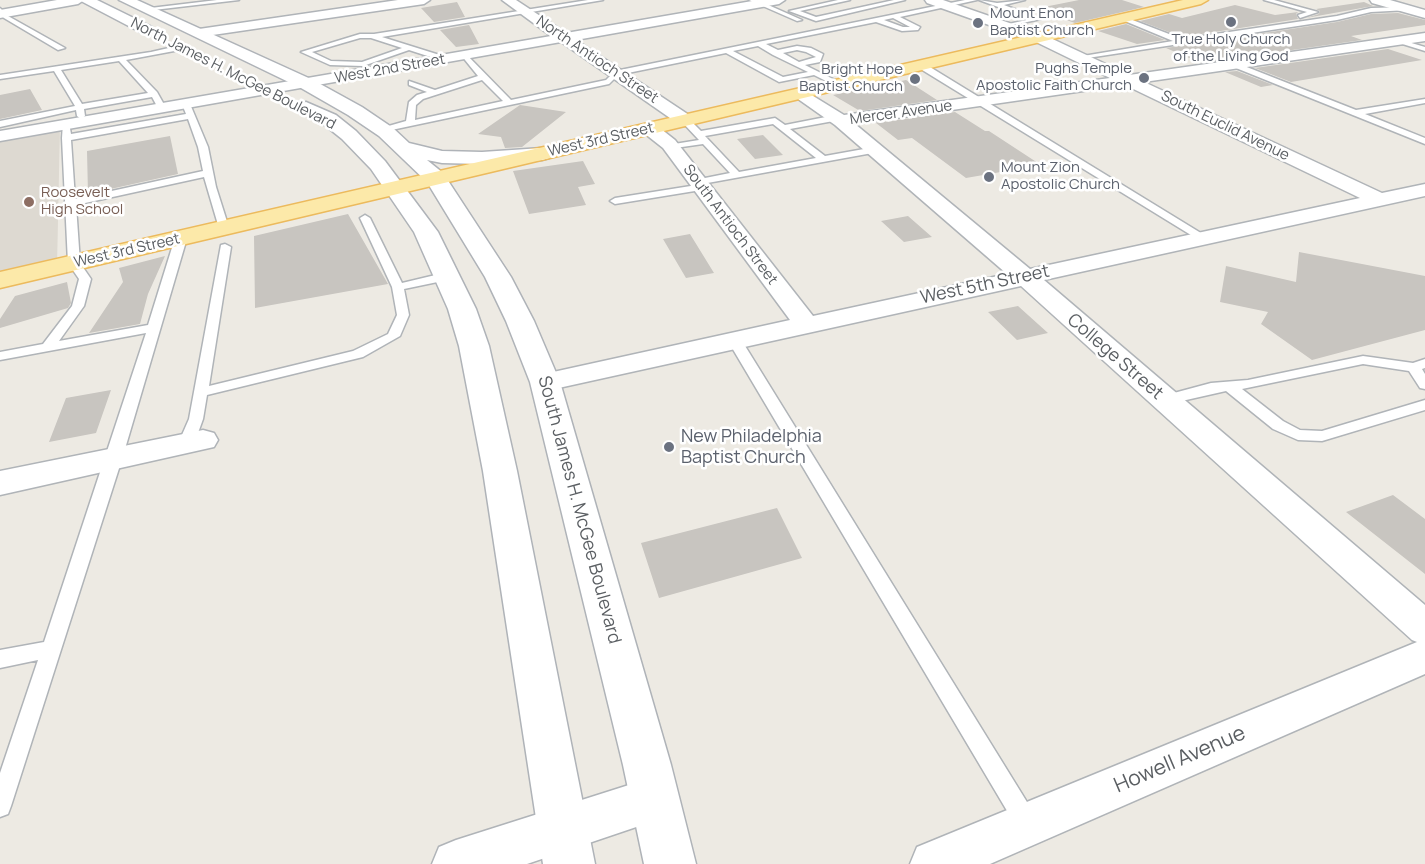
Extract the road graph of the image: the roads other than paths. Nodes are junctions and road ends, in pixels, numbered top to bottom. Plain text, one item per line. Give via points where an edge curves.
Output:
1 (78, 0) edge
2 (86, 0) edge
3 (126, 0) edge
4 (236, 0) edge
5 (424, 0) edge
6 (508, 0) edge
7 (600, 0) edge
8 (779, 0) edge
9 (847, 0) edge
10 (902, 0) edge
11 (931, 0) edge
12 (974, 0) edge
13 (982, 0) edge
14 (1022, 0) edge
15 (1201, 0) edge
16 (1267, 0) edge
17 (1376, 0) edge
18 (756, 2) edge
19 (946, 5) junction
20 (998, 5) junction
21 (145, 9) junction
22 (865, 9) junction
23 (1407, 9) junction
24 (1, 12) edge
25 (525, 12) junction
26 (1425, 14) edge
27 (890, 16) junction
28 (1122, 18) junction
29 (874, 19) junction
30 (1310, 22) junction
31 (1006, 26) junction
32 (822, 30) junction
33 (199, 33) junction
34 (372, 36) junction
35 (1425, 37) edge
36 (563, 38) junction
37 (1039, 38) junction
38 (1180, 41) junction
39 (1398, 41) junction
40 (758, 43) junction
41 (1016, 43) junction
42 (182, 47) junction
43 (61, 48) dead end
44 (409, 48) junction
45 (1425, 49) edge
46 (726, 50) junction
47 (776, 52) junction
48 (465, 55) junction
49 (201, 56) dead end
50 (1081, 57) junction
51 (121, 58) junction
52 (443, 59) junction
53 (799, 64) junction
54 (1234, 64) junction
55 (922, 66) junction
56 (57, 69) junction
57 (376, 70) junction
58 (615, 73) junction
59 (239, 75) dead end
60 (0, 77) edge
61 (483, 77) junction
62 (1128, 80) junction
63 (412, 83) dead end
64 (807, 83) junction
65 (307, 84) junction
66 (1098, 84) junction
67 (838, 85) junction
68 (266, 90) junction
69 (432, 91) junction
70 (158, 101) junction
71 (980, 101) junction
72 (1425, 101) edge
73 (509, 103) junction
74 (188, 110) junction
75 (1355, 113) junction
76 (838, 120) junction
77 (686, 121) junction
78 (73, 123) junction
79 (410, 123) junction
80 (1178, 123) dead end
81 (0, 124) edge
82 (786, 127) junction
83 (382, 129) junction
84 (650, 129) junction
85 (0, 136) edge
86 (704, 137) junction
87 (1425, 141) edge
88 (671, 147) junction
89 (406, 148) junction
90 (875, 150) junction
91 (542, 154) junction
92 (823, 159) junction
93 (208, 173) junction
94 (738, 176) junction
95 (435, 178) junction
96 (700, 185) junction
97 (396, 188) junction
98 (1425, 189) edge
99 (1388, 197) junction
100 (615, 201) dead end
101 (70, 203) junction
102 (1425, 207) edge
103 (365, 218) dead end
104 (181, 238) junction
105 (224, 238) junction
106 (1203, 238) junction
107 (74, 263) junction
108 (448, 276) junction
109 (1024, 276) junction
110 (0, 280) edge
111 (398, 287) junction
112 (806, 324) junction
113 (154, 328) junction
114 (735, 341) junction
115 (47, 348) junction
116 (0, 357) edge
117 (1419, 365) edge
118 (545, 382) junction
119 (1425, 385) edge
120 (1230, 386) junction
121 (201, 392) junction
122 (1164, 400) junction
123 (1425, 405) edge
124 (195, 442) joint
125 (114, 459) junction
126 (0, 483) edge
127 (1425, 628) edge
128 (51, 649) junction
129 (1425, 656) edge
130 (0, 659) edge
131 (654, 799) junction
132 (0, 806) edge
133 (1028, 825) junction
134 (566, 847) edge
135 (456, 864) edge
136 (670, 864) edge
137 (934, 864) edge

1 - 24 street
2 - 42 main road, North James H. McGee Boulevard
3 - 21 main road, North James H. McGee Boulevard
4 - 21 lane
5 - 33 street
6 - 25 street, North Antioch Street
7 - 25 lane
8 - 18 street, West 2nd Street
9 - 22 lane via 792,12 816,19
10 - 22 lane
11 - 19 street, South Euclid Avenue
12 - 19 lane
13 - 20 lane
14 - 20 lane
15 - 28 main road, West 3rd Street
16 - 30 lane via 1315,12 1295,17
17 - 23 street
18 - 32 lane
18 - 36 street, West 2nd Street
19 - 27 lane
19 - 31 street, South Euclid Avenue
20 - 31 lane via 1038,19
21 - 33 main road, North James H. McGee Boulevard
22 - 27 lane
23 - 26 street
23 - 30 lane via 1371,10
24 - 43 lane
25 - 34 lane
25 - 36 street, North Antioch Street
27 - 29 lane
27 - 29 lane via 918,28 902,29
28 - 37 main road, West 3rd Street
28 - 38 lane
29 - 32 lane
30 - 38 lane
31 - 37 street, South Euclid Avenue
32 - 40 lane
33 - 65 main road, North James H. McGee Boulevard
34 - 44 lane
34 - 57 lane via 305,52 330,63
35 - 39 street, Mercer Avenue
36 - 48 street, West 2nd Street
36 - 58 street, North Antioch Street
37 - 41 main road, West 3rd Street
37 - 50 street, South Euclid Avenue
38 - 50 lane
39 - 45 lane
39 - 54 street, Mercer Avenue
40 - 46 lane
40 - 47 lane
41 - 55 main road, West 3rd Street
41 - 66 street, South Euclid Avenue
42 - 49 main road, North James H. McGee Boulevard
42 - 51 lane
44 - 52 lane
44 - 57 lane
46 - 58 lane
46 - 64 lane via 782,80
47 - 53 lane
47 - 53 lane via 797,48 820,56
48 - 52 street, West 2nd Street
48 - 61 lane
50 - 62 street, South Euclid Avenue
51 - 56 lane
51 - 70 lane
52 - 57 street, West 2nd Street
53 - 64 lane
54 - 62 street, Mercer Avenue
54 - 75 lane
55 - 67 main road, West 3rd Street
55 - 71 lane
56 - 60 lane
56 - 78 lane
57 - 65 street, West 2nd Street
58 - 73 lane via 609,82
58 - 77 street, North Antioch Street
59 - 68 main road, North James H. McGee Boulevard
61 - 69 lane
61 - 73 lane
62 - 66 street, Mercer Avenue
62 - 99 street, South Euclid Avenue
63 - 69 lane
64 - 67 main road, West 3rd Street
64 - 67 lane
64 - 76 street, College Street
64 - 77 main road, West 3rd Street
65 - 68 street, West 2nd Street
65 - 83 main road, North James H. McGee Boulevard
66 - 71 street, Mercer Avenue
66 - 80 street, South Euclid Avenue
68 - 74 street, West 2nd Street
68 - 97 main road, North James H. McGee Boulevard via 329,119 349,135
69 - 79 lane via 412,104
70 - 74 street, West 2nd Street
70 - 78 street, West 2nd Street
71 - 76 street, Mercer Avenue
71 - 106 lane
72 - 75 lane
73 - 79 lane
74 - 78 lane
74 - 93 lane via 203,147
75 - 87 lane
76 - 82 lane
76 - 90 street, College Street
77 - 84 main road, West 3rd Street
77 - 86 lane
78 - 81 lane
78 - 85 street, West 2nd Street
78 - 101 lane
79 - 83 lane
82 - 86 lane via 775,120
82 - 92 lane
83 - 89 main road, North James H. McGee Boulevard
84 - 88 street, South Antioch Street
84 - 91 main road, West 3rd Street
86 - 88 lane
86 - 94 lane
88 - 96 street, South Antioch Street
89 - 91 main road via 442,157
89 - 95 main road, North James H. McGee Boulevard
90 - 92 lane
90 - 109 street, College Street
91 - 95 main road, West 3rd Street
92 - 94 lane
93 - 101 lane
93 - 105 lane
94 - 96 lane
95 - 97 main road, West 3rd Street
95 - 118 main road, South James H. McGee Boulevard via 498,277
96 - 100 lane
96 - 112 street, South Antioch Street
97 - 105 main road, West 3rd Street
97 - 108 main road via 426,232
98 - 99 street, West 5th Street
99 - 102 street, South Euclid Avenue
99 - 106 street, West 5th Street via 1334,201
101 - 107 lane
103 - 111 lane
104 - 105 main road, West 3rd Street
104 - 107 main road, West 3rd Street
104 - 113 lane
105 - 121 lane
106 - 109 street, West 5th Street
107 - 110 main road, West 3rd Street
107 - 115 lane via 85,279 78,306
108 - 111 lane
108 - 134 main road via 462,309 481,378
109 - 112 street, West 5th Street
109 - 122 street, College Street
111 - 121 lane via 403,315 393,336 358,354
112 - 114 street, West 5th Street
113 - 115 lane
113 - 125 lane
114 - 118 street, West 5th Street
114 - 133 lane
115 - 116 lane
117 - 119 lane
117 - 120 lane via 1363,360
118 - 131 main road, South James H. McGee Boulevard
120 - 122 lane
120 - 123 lane via 1278,425 1298,435 1322,436
121 - 124 lane
122 - 127 street, College Street
124 - 125 street
125 - 126 street
125 - 128 lane
128 - 130 lane
128 - 132 lane
129 - 133 street, Howell Avenue
131 - 134 street
131 - 136 main road, South James H. McGee Boulevard
133 - 137 street, Howell Avenue
134 - 135 street

